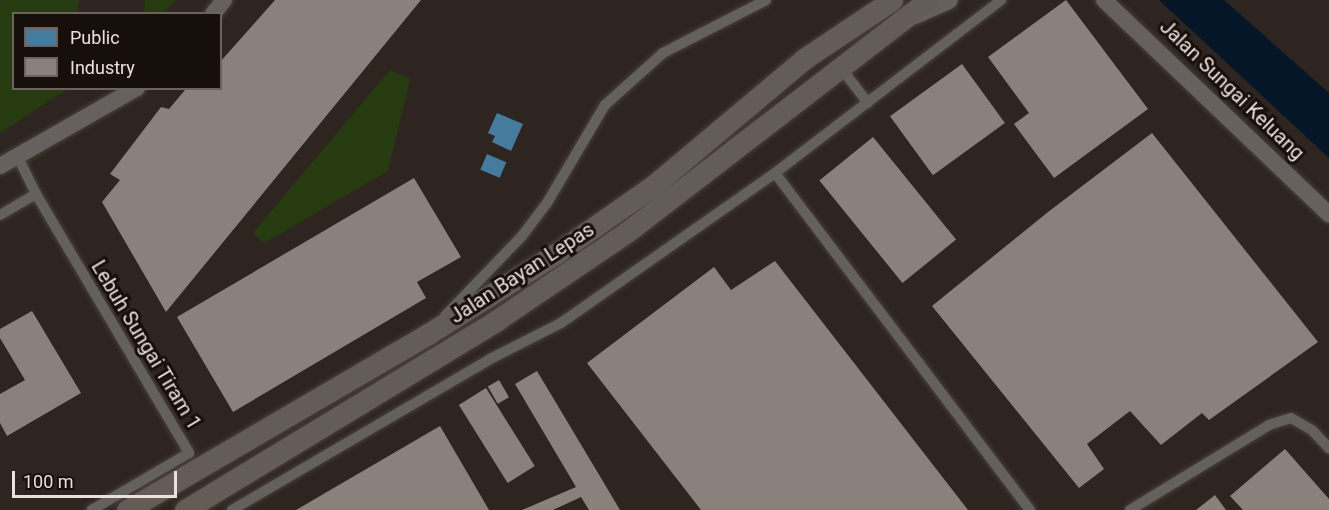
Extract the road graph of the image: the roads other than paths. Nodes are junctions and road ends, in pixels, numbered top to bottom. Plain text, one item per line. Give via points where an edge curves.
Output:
1 (225, 0) edge
2 (766, 0) edge
3 (892, 0) edge
4 (928, 0) edge
5 (949, 0) edge
6 (1001, 0) edge
7 (1104, 0) edge
8 (215, 12) edge
9 (896, 25) junction
10 (840, 68) junction
11 (134, 90) edge
12 (868, 103) junction
13 (18, 157) junction
14 (0, 166) edge
15 (775, 173) junction
16 (36, 194) junction
17 (1329, 214) edge
18 (0, 215) edge
19 (428, 334) junction
20 (1329, 448) edge
21 (93, 510) edge
22 (127, 510) edge
23 (184, 510) edge
24 (232, 510) edge
25 (1030, 510) edge
26 (1130, 510) edge

1 - 8 street
2 - 19 street via 663,53 605,105 547,203 522,236
3 - 19 highway, Jalan Bayan Lepas via 804,59 654,185 557,253
4 - 9 highway, Jalan Bayan Lepas
5 - 9 main road
6 - 12 street
7 - 17 street, Jalan Sungai Keluang
9 - 10 highway, Jalan Bayan Lepas
10 - 12 street
10 - 23 highway, Jalan Bayan Lepas via 627,232 497,320
11 - 13 street
12 - 15 street
13 - 14 street
13 - 16 street, Lebuh Sungai Tiram 1
15 - 24 street via 561,322
15 - 25 street
16 - 18 street
16 - 21 street, Lebuh Sungai Tiram 1 via 189,453
19 - 22 highway, Jalan Bayan Lepas
20 - 26 street via 1300,421 1291,418 1269,425

